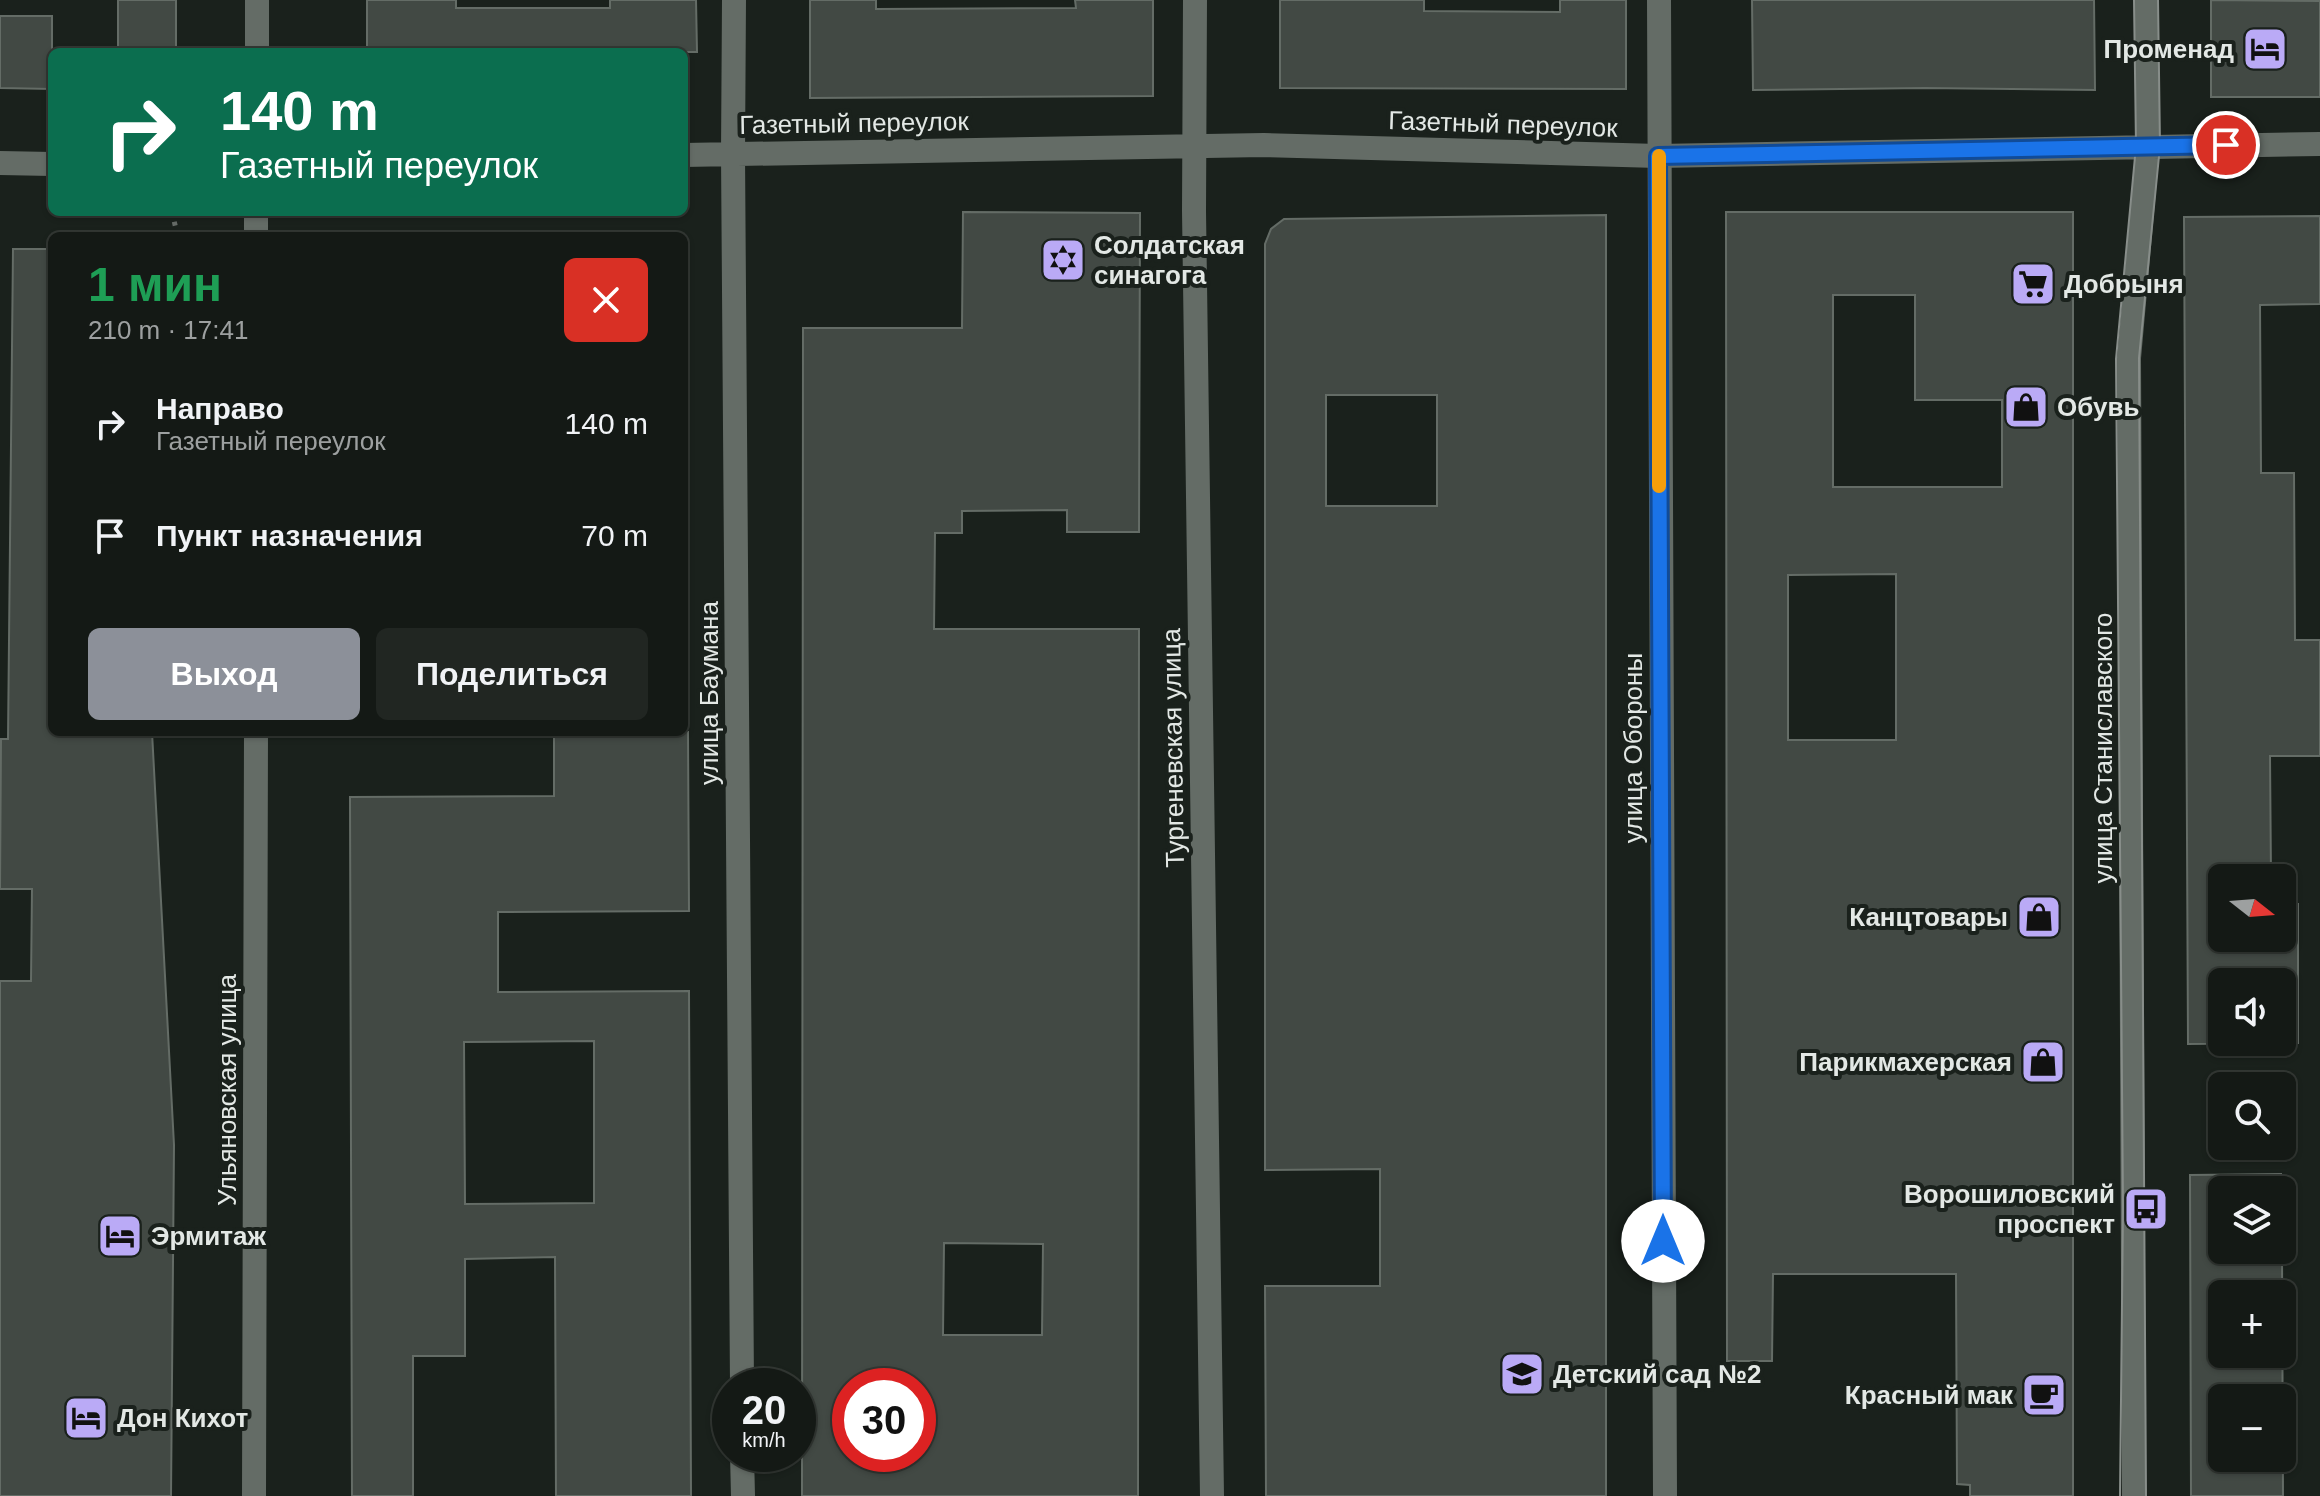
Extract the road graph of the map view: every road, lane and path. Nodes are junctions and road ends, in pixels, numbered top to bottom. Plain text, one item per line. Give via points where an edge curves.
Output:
1 (257, 0) edge
2 (734, 0) edge
3 (1195, 0) edge
4 (1659, 0) edge
5 (2146, 0) edge
6 (257, 48) edge
7 (2320, 144) edge
8 (1194, 146) junction
9 (2148, 146) junction
10 (733, 154) junction
11 (688, 155) edge
12 (1658, 156) junction
13 (0, 163) edge
14 (48, 164) edge
15 (173, 216) edge
16 (176, 229) dead end
17 (256, 736) edge
18 (742, 1368) edge
19 (742, 1472) edge
20 (254, 1496) edge
21 (743, 1496) edge
22 (1212, 1496) edge
23 (1665, 1496) edge
24 (2134, 1496) edge

1 - 6 street
2 - 10 street, улица Баумана
3 - 8 street, Тургеневская улица
4 - 12 street, улица Обороны
5 - 9 street, улица Станиславского
7 - 9 street, Газетный переулок
8 - 10 street, Газетный переулок
8 - 12 street, Газетный переулок
8 - 22 street, Тургеневская улица
9 - 12 street, Газетный переулок
9 - 24 street, улица Станиславского via 2129,358
10 - 11 street, Газетный переулок
10 - 18 street, улица Баумана
12 - 23 street, улица Обороны
13 - 14 street
15 - 16 path
17 - 20 street, Ульяновская улица
19 - 21 street

